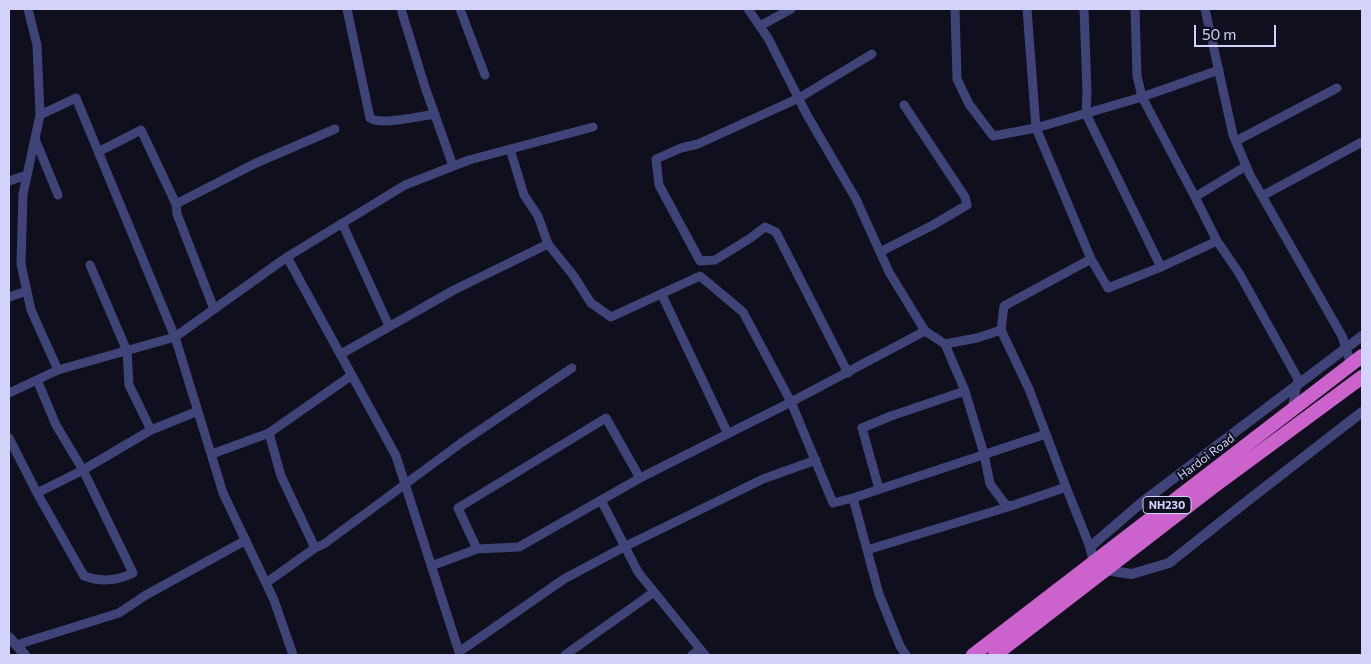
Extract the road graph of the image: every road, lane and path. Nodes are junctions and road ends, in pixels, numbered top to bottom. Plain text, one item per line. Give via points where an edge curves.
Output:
1 (28, 9) edge
2 (347, 9) edge
3 (401, 9) edge
4 (460, 9) edge
5 (748, 9) edge
6 (791, 9) edge
7 (955, 9) edge
8 (1027, 9) edge
9 (1084, 9) edge
10 (1135, 9) edge
11 (1205, 9) edge
12 (760, 26) junction
13 (872, 54) dead end
14 (1219, 70) junction
15 (485, 75) dead end
16 (1337, 88) dead end
17 (1142, 97) junction
18 (799, 98) junction
19 (904, 105) dead end
20 (435, 114) junction
21 (1086, 114) junction
22 (40, 115) junction
23 (593, 127) dead end
24 (1036, 128) junction
25 (335, 129) dead end
26 (35, 138) junction
27 (1236, 141) junction
28 (1362, 142) edge
29 (510, 149) junction
30 (98, 152) junction
31 (453, 166) junction
32 (1246, 166) junction
33 (27, 175) junction
34 (9, 181) edge
35 (58, 195) dead end
36 (1262, 196) junction
37 (1195, 197) junction
38 (176, 204) junction
39 (342, 223) junction
40 (1217, 241) junction
41 (548, 244) junction
42 (880, 252) junction
43 (287, 257) junction
44 (1092, 259) junction
45 (90, 266) dead end
46 (1161, 266) junction
47 (27, 291) junction
48 (662, 295) junction
49 (9, 297) edge
50 (214, 309) junction
51 (388, 326) junction
52 (1001, 330) junction
53 (925, 331) junction
54 (1362, 336) edge
55 (175, 337) junction
56 (946, 344) junction
57 (1346, 348) junction
58 (128, 350) junction
59 (341, 354) junction
60 (1357, 360) edge
61 (572, 368) dead end
62 (58, 370) junction
63 (848, 373) junction
64 (352, 375) junction
65 (1362, 377) edge
66 (37, 380) junction
67 (1297, 386) junction
68 (965, 391) junction
69 (9, 393) edge
70 (791, 402) junction
71 (1292, 409) junction
72 (198, 411) junction
73 (1362, 412) edge
74 (152, 430) junction
75 (269, 433) junction
76 (728, 434) junction
77 (1046, 434) junction
78 (9, 438) edge
79 (212, 454) junction
80 (984, 454) junction
81 (816, 460) junction
82 (83, 470) junction
83 (640, 478) junction
84 (405, 485) junction
85 (1066, 487) junction
86 (879, 489) junction
87 (37, 493) junction
88 (853, 498) junction
89 (601, 500) junction
90 (1011, 506) junction
91 (246, 540) junction
92 (624, 546) junction
93 (1090, 547) junction
94 (315, 548) junction
95 (477, 549) junction
96 (867, 550) junction
97 (431, 566) junction
98 (1100, 566) junction
99 (266, 583) junction
100 (654, 592) junction
101 (12, 641) edge
102 (703, 652) edge
103 (460, 654) edge
104 (25, 655) edge
105 (293, 655) edge
106 (565, 655) edge
107 (692, 655) edge
108 (906, 655) edge
109 (973, 655) edge
110 (996, 655) edge

1 - 22 street via 37,45
2 - 20 street via 370,118 383,122
3 - 20 street
4 - 15 street
5 - 12 street
6 - 12 street
7 - 24 street via 958,80 969,104 993,136
8 - 24 street
9 - 21 street
10 - 17 street via 1137,76
11 - 14 street
12 - 18 street
13 - 18 street
14 - 17 street
14 - 27 street
16 - 27 street
17 - 21 street
17 - 37 street
18 - 42 street via 856,199
18 - 63 street via 698,144 656,159 659,185 700,261 715,260 765,227 776,232
19 - 42 street via 965,197 966,204
20 - 31 street
21 - 24 street
21 - 46 street
22 - 26 street
22 - 30 street via 76,98
23 - 29 street
24 - 44 street
25 - 38 street via 256,163
26 - 33 street
26 - 35 street
27 - 32 street
28 - 36 street
29 - 31 street
29 - 41 street via 524,195 538,216
30 - 38 street via 141,130
30 - 55 street
31 - 39 street via 405,185
32 - 36 street
32 - 37 street
33 - 34 street
33 - 47 street via 22,194 21,264
36 - 57 street
37 - 40 street
38 - 50 street
39 - 43 street
39 - 51 street
40 - 46 street
40 - 67 street via 1239,273 1298,379
41 - 48 street via 591,303 611,317
41 - 51 street
42 - 53 street
43 - 50 street
43 - 59 street
44 - 46 street via 1108,288
44 - 52 street via 1004,306
45 - 58 street
47 - 49 street
47 - 62 street via 31,310
48 - 70 street via 700,276 743,312
48 - 76 street
50 - 55 street
51 - 59 street
52 - 56 street
52 - 77 street
53 - 56 street
53 - 63 street
54 - 57 street
55 - 58 street
55 - 72 street
56 - 68 street
57 - 60 street
57 - 67 street
58 - 62 street
58 - 74 street via 129,385
59 - 64 street
60 - 71 highway, Hardoi Road / NH230
61 - 84 street
62 - 66 street
63 - 70 street
64 - 75 street
64 - 84 street via 396,456
65 - 98 highway, Hardoi Road / NH230
66 - 69 street
66 - 82 street via 56,425
67 - 71 street
67 - 93 street via 1141,503
68 - 80 street
68 - 86 street via 862,428
70 - 76 street
70 - 81 street
71 - 98 highway, Hardoi Road / NH230
72 - 74 street
72 - 79 street
73 - 98 street via 1169,563 1132,574
74 - 82 street
75 - 79 street
75 - 94 street via 281,476
76 - 83 street
77 - 80 street
77 - 85 street
78 - 87 street
79 - 91 street via 224,493
80 - 86 street
80 - 90 street via 990,484 1005,504
81 - 88 street via 833,503
81 - 92 street via 763,479
82 - 87 street
82 - 87 street via 132,573 121,578 95,580 84,576
83 - 89 street
83 - 95 street via 606,418 458,508
84 - 94 street
84 - 97 street
85 - 90 street
85 - 93 street
86 - 88 street
88 - 96 street
89 - 92 street
89 - 95 street via 519,547
90 - 96 street
91 - 99 street
91 - 101 street via 119,613
92 - 100 street
92 - 103 street via 564,579
93 - 98 street
94 - 99 street
95 - 97 street
96 - 108 street via 878,594
97 - 103 street
98 - 109 highway, Hardoi Road / NH230
98 - 110 highway, Hardoi Road / NH230
99 - 105 street
100 - 102 street
100 - 106 street
101 - 104 street
102 - 107 street

